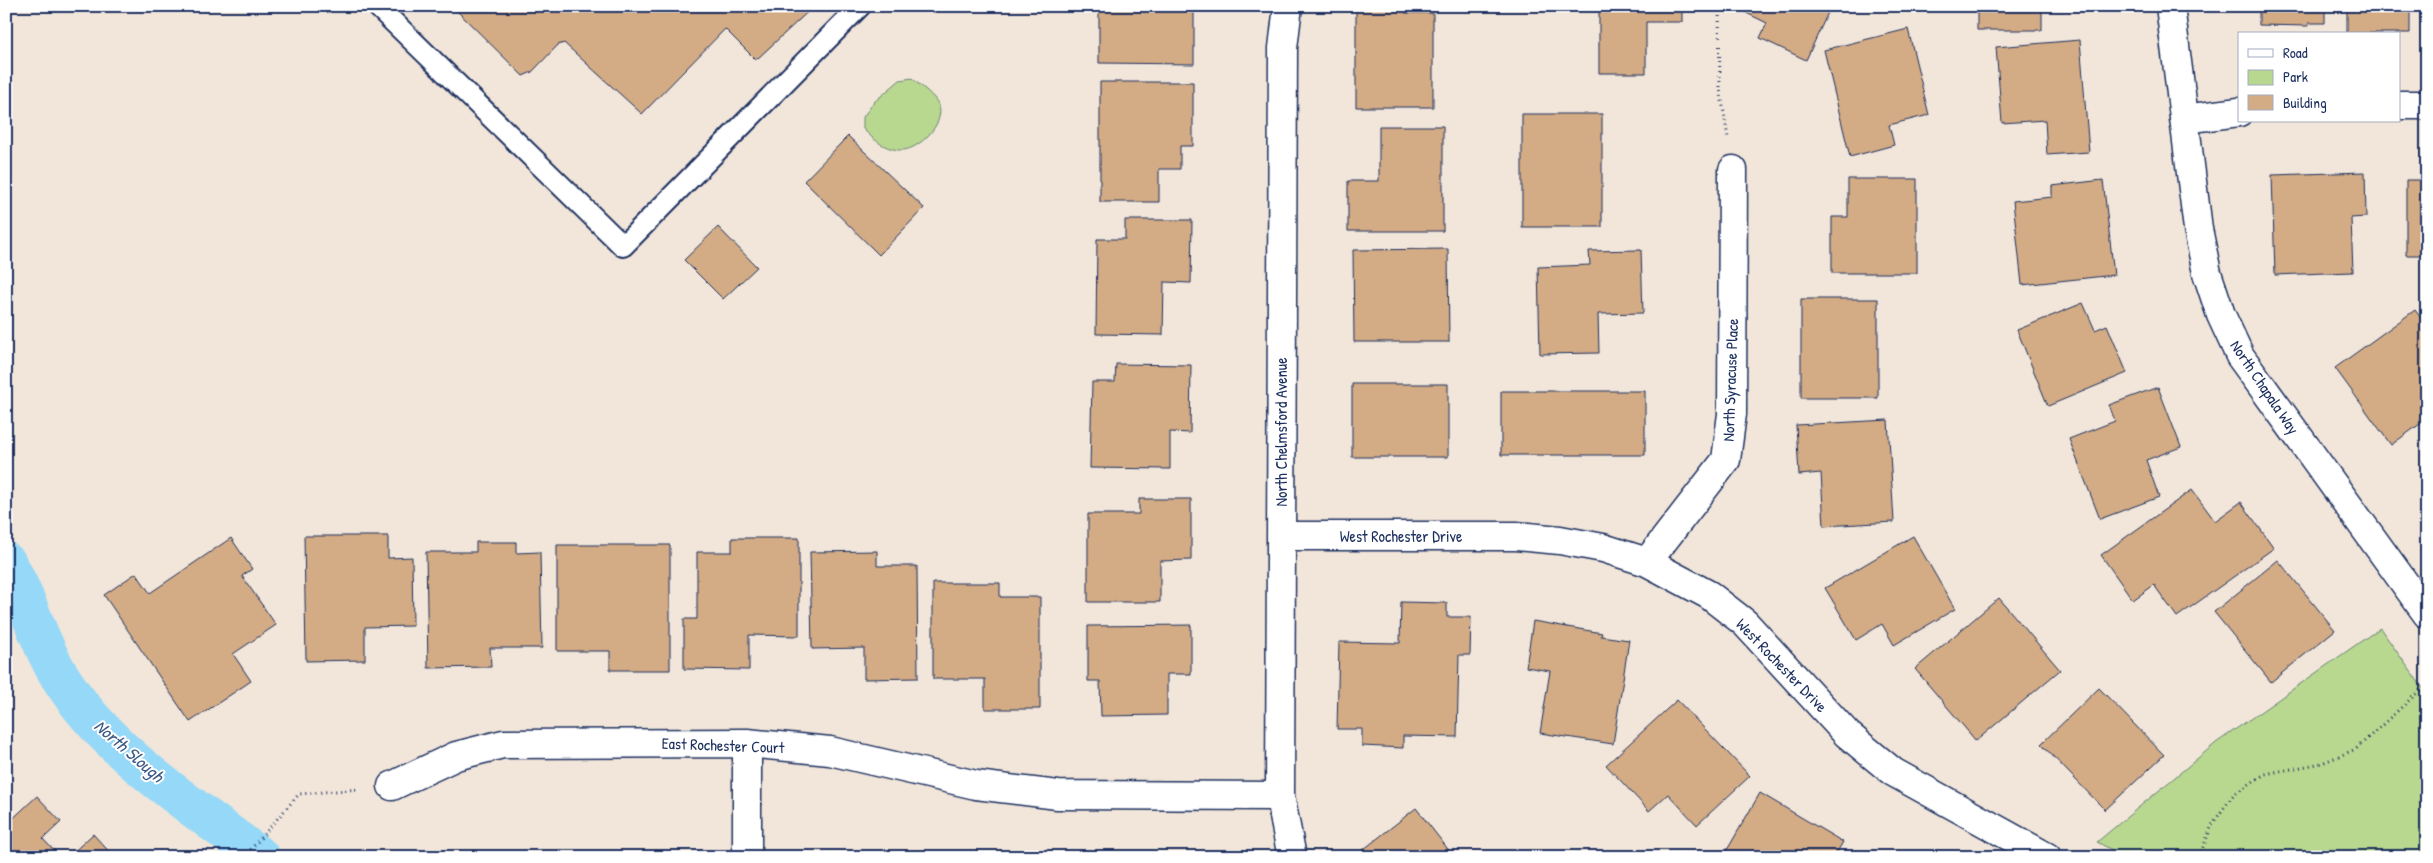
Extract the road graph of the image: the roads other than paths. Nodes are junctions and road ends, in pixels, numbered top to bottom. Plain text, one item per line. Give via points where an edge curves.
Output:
1 (377, 6) edge
2 (860, 6) edge
3 (1288, 6) edge
4 (2170, 6) edge
5 (2400, 105) edge
6 (2427, 105) edge
7 (2238, 112) edge
8 (2184, 119) junction
9 (1733, 170) road end
10 (1281, 536) junction
11 (1647, 562) junction
12 (2427, 614) edge
13 (747, 743) junction
14 (392, 786) road end
15 (1280, 796) junction
16 (747, 857) edge
17 (1292, 857) edge
18 (2047, 857) edge

1 - 2 lane via 623,246
3 - 10 street, North Chelmsford Avenue via 1283,48
4 - 8 street, North Chapala Way
5 - 6 street
7 - 8 street
8 - 12 street, North Chapala Way via 2207,273 2221,315 2240,356
9 - 11 street, North Syracuse Place via 1732,414 1726,460
10 - 11 street, West Rochester Drive via 1516,536 1603,548
10 - 15 street, North Chelmsford Avenue
11 - 18 street, West Rochester Drive via 1709,595 1744,623 1847,734 1893,772
13 - 14 street, East Rochester Court via 502,744 456,756
13 - 15 street, East Rochester Court via 830,751 976,785 1058,795
13 - 16 street
15 - 17 street, North Chelmsford Avenue

